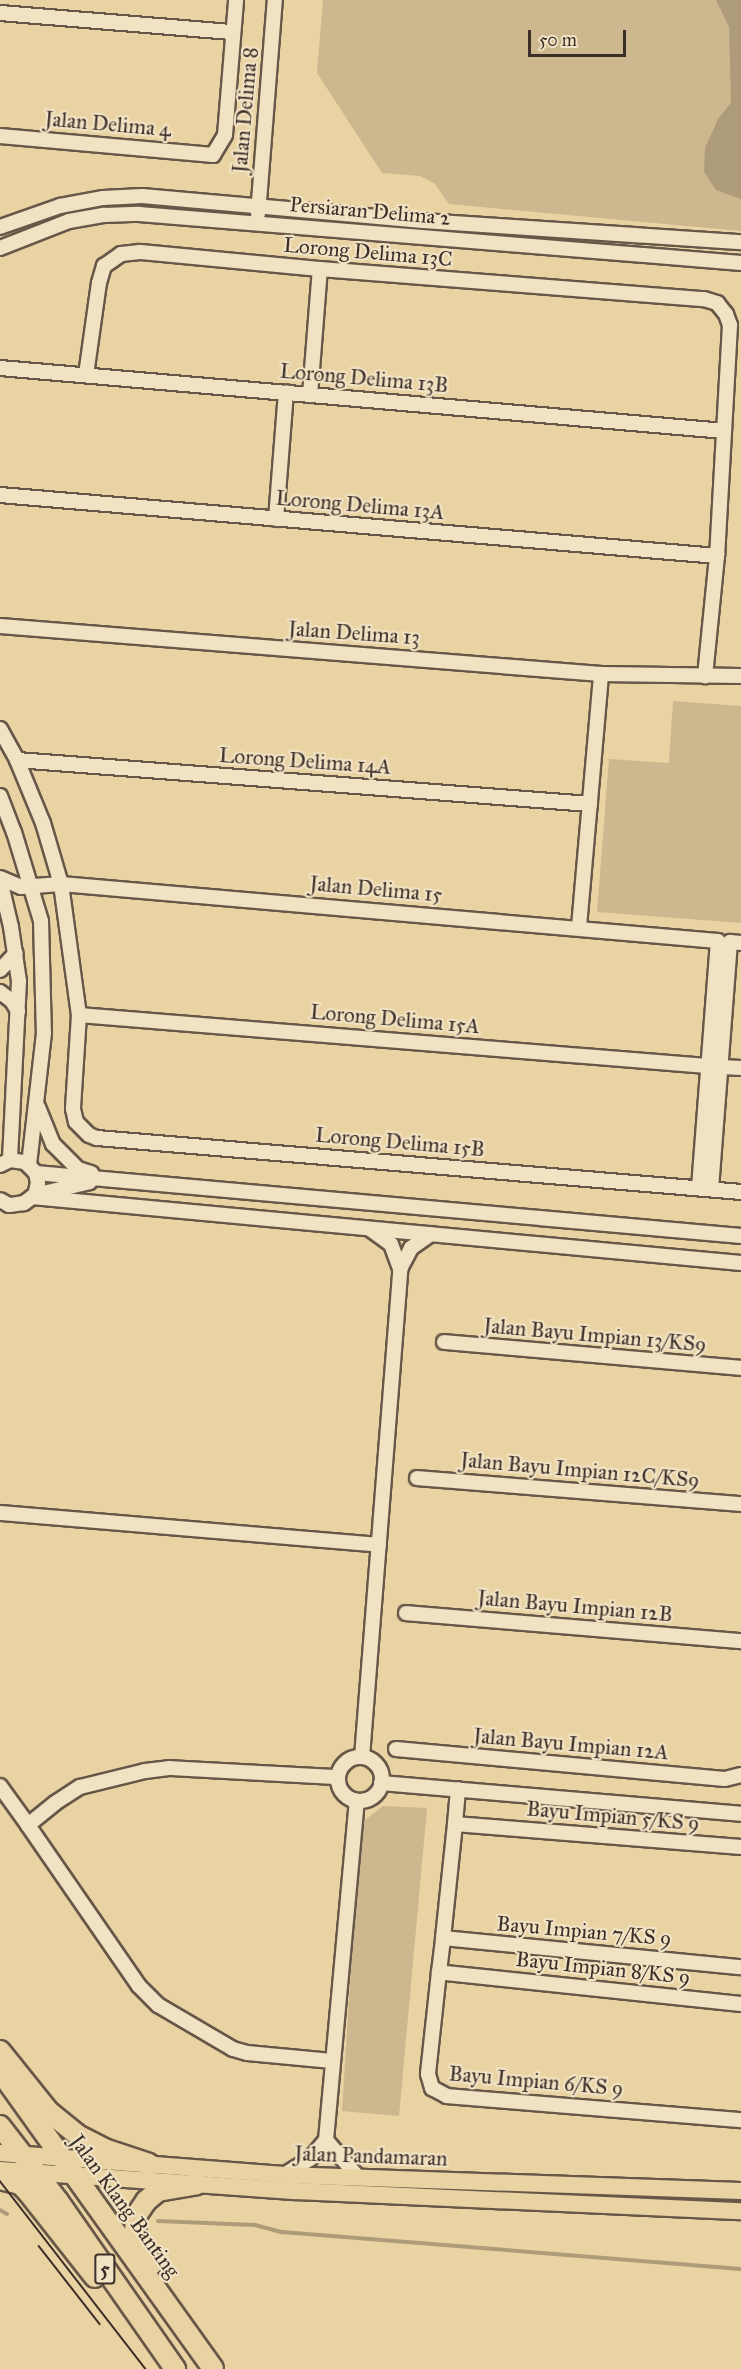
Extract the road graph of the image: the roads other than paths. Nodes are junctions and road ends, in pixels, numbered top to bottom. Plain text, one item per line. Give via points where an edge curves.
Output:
1 (236, 0) edge
2 (275, 0) edge
3 (0, 13) edge
4 (233, 32) junction
5 (0, 136) edge
6 (259, 208) junction
7 (258, 222) junction
8 (0, 226) edge
9 (741, 242) edge
10 (0, 248) edge
11 (741, 263) edge
12 (320, 269) junction
13 (0, 368) edge
14 (86, 375) junction
15 (286, 392) junction
16 (310, 395) junction
17 (724, 431) junction
18 (0, 495) edge
19 (276, 519) junction
20 (717, 556) junction
21 (0, 626) edge
22 (601, 674) junction
23 (705, 676) junction
24 (741, 676) edge
25 (0, 729) edge
26 (17, 760) junction
27 (0, 796) edge
28 (590, 804) junction
29 (0, 879) edge
30 (61, 884) junction
31 (32, 887) junction
32 (7, 912) junction
33 (579, 927) junction
34 (730, 942) edge
35 (16, 953) junction
36 (0, 970) edge
37 (0, 992) edge
38 (18, 1011) junction
39 (79, 1015) junction
40 (714, 1066) junction
41 (741, 1068) edge
42 (36, 1101) junction
43 (13, 1105) junction
44 (0, 1132) edge
45 (5, 1163) edge
46 (32, 1169) junction
47 (110, 1179) junction
48 (705, 1188) junction
49 (741, 1192) edge
50 (33, 1196) junction
51 (0, 1200) edge
52 (368, 1227) junction
53 (430, 1234) junction
54 (741, 1236) edge
55 (741, 1263) edge
56 (400, 1269) junction
57 (444, 1342) dead end
58 (741, 1368) edge
59 (417, 1478) dead end
60 (741, 1504) edge
61 (0, 1514) edge
62 (379, 1545) junction
63 (406, 1613) dead end
64 (741, 1641) edge
65 (396, 1749) dead end
66 (362, 1757) junction
67 (741, 1775) edge
68 (338, 1777) junction
69 (381, 1783) junction
70 (0, 1785) edge
71 (458, 1789) junction
72 (357, 1801) junction
73 (741, 1814) edge
74 (455, 1824) junction
75 (28, 1825) junction
76 (741, 1847) edge
77 (443, 1938) junction
78 (741, 1967) edge
79 (439, 1972) junction
80 (741, 2004) edge
81 (0, 2051) edge
82 (332, 2061) junction
83 (0, 2071) edge
84 (741, 2120) edge
85 (0, 2126) edge
86 (326, 2140) junction
87 (9, 2153) edge
88 (61, 2157) junction
89 (149, 2164) junction
90 (0, 2170) edge
91 (33, 2172) junction
92 (74, 2175) junction
93 (284, 2175) junction
94 (359, 2178) junction
95 (0, 2179) edge
96 (197, 2184) junction
97 (741, 2191) edge
98 (741, 2211) edge
99 (173, 2369) edge
100 (215, 2369) edge

1 - 4 street
2 - 6 street, Jalan Delima 8
3 - 4 street
4 - 5 street, Jalan Delima 4 via 225,135 213,155
6 - 7 street, Jalan Delima 8
6 - 8 street, Persiaran Delima 2 via 142,196 103,198 60,206
6 - 9 street, Persiaran Delima 2
7 - 10 street, Persiaran Delima 2 via 139,213 104,215 69,220
7 - 11 street, Persiaran Delima 2
12 - 14 street, Lorong Delima 13C via 140,252 122,254 104,266
12 - 16 street
12 - 17 street, Lorong Delima 13C via 717,303 730,325
13 - 14 street, Lorong Delima 13B
14 - 15 street, Lorong Delima 13B
15 - 16 street, Lorong Delima 13B
15 - 19 street
16 - 17 street, Lorong Delima 13B
17 - 20 street
18 - 19 street, Lorong Delima 13A
19 - 20 street, Lorong Delima 13A
20 - 23 street
21 - 22 street, Jalan Delima 13
22 - 23 street, Jalan Delima 13
22 - 28 street
23 - 24 street, Jalan Delima 13
25 - 26 street
26 - 28 street, Lorong Delima 14A
26 - 30 street via 43,823
27 - 31 street
28 - 33 street
29 - 31 street, Jalan Delima 15 via 15,886
29 - 32 street
30 - 31 street, Jalan Delima 15
30 - 33 street, Jalan Delima 15
30 - 39 street
31 - 32 street
31 - 42 street via 41,921 44,1033
32 - 35 street
33 - 34 street, Jalan Delima 15
34 - 40 street
35 - 36 street
35 - 38 street
37 - 38 street
38 - 43 street
39 - 40 street, Lorong Delima 15A
39 - 48 street, Lorong Delima 15B via 73,1109 81,1129 97,1138
40 - 41 street, Lorong Delima 15A
40 - 48 street
42 - 46 street
42 - 47 street via 53,1144 67,1159 78,1169
43 - 44 street
43 - 45 street
45 - 46 street via 20,1160
46 - 47 street
46 - 50 street via 38,1183
47 - 50 street
47 - 54 street
48 - 49 street, Lorong Delima 15B
50 - 51 street via 14,1205
50 - 52 street
52 - 53 street
52 - 56 street via 391,1244
53 - 55 street
53 - 56 street via 411,1248
56 - 62 street
57 - 58 street, Jalan Bayu Impian 13/KS9
59 - 60 street, Jalan Bayu Impian 12C/KS9
61 - 62 street
62 - 66 street
63 - 64 street, Jalan Bayu Impian 12B
65 - 67 street, Jalan Bayu Impian 12A via 725,1779
66 - 68 street via 348,1760
66 - 69 street via 379,1769
68 - 72 street via 341,1790
68 - 75 street via 169,1768 145,1771 80,1787
69 - 71 street
69 - 72 street via 370,1798
70 - 75 street
71 - 73 street
71 - 74 street
72 - 82 street
74 - 76 street, Bayu Impian 5/KS 9
74 - 77 street
75 - 82 street via 139,1986 158,2005 240,2051
77 - 78 street, Bayu Impian 7/KS 9
77 - 79 street
79 - 80 street, Bayu Impian 8/KS 9
79 - 84 street, Bayu Impian 6/KS 9 via 428,2074 432,2088 439,2094
81 - 89 highway via 48,2111 78,2136
82 - 86 street
83 - 88 highway, Jalan Klang Banting / 5
85 - 87 highway, 5
86 - 93 street via 310,2159
86 - 94 street
87 - 88 main road, Jalan Pandamaran
87 - 91 highway, 5
88 - 89 main road, Jalan Pandamaran
88 - 92 highway, Jalan Klang Banting / 5
89 - 93 main road, Jalan Pandamaran
90 - 91 main road, Jalan Pandamaran
91 - 92 main road, Jalan Pandamaran
91 - 99 highway, 5 via 58,2201
92 - 96 main road, Jalan Pandamaran
92 - 100 highway, Jalan Klang Banting / 5
93 - 94 main road, Jalan Pandamaran
94 - 97 main road, Jalan Pandamaran
95 - 99 highway via 20,2184 28,2192 154,2353
96 - 98 main road, Jalan Pandamaran
96 - 100 highway via 158,2190 136,2216 135,2232 141,2248 197,2328

